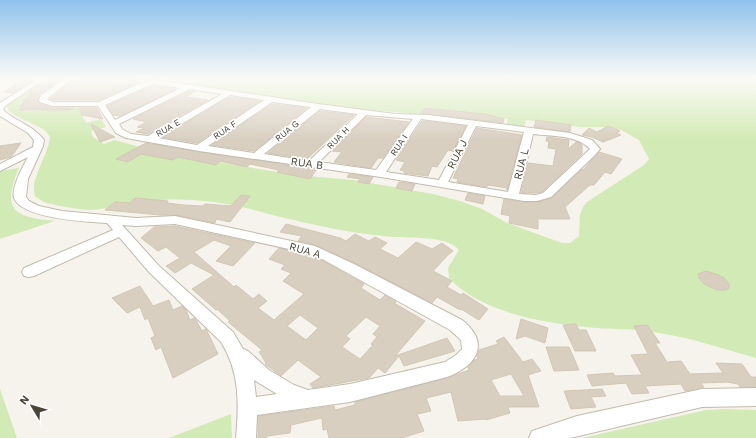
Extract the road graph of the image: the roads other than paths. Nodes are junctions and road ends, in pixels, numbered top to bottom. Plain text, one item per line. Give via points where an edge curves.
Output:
1 (11, 99) edge
2 (42, 99) edge
3 (111, 99) edge
4 (163, 99) edge
5 (218, 99) edge
6 (271, 99) edge
7 (274, 99) edge
8 (100, 104) junction
9 (318, 106) junction
10 (0, 110) edge
11 (364, 112) junction
12 (418, 116) junction
13 (113, 124) junction
14 (473, 124) junction
15 (529, 131) junction
16 (148, 140) junction
17 (199, 148) junction
18 (36, 149) junction
19 (256, 156) junction
20 (312, 164) junction
21 (0, 168) edge
22 (379, 174) junction
23 (442, 184) junction
24 (513, 196) junction
25 (112, 220) junction
26 (156, 221) junction
27 (125, 235) junction
28 (29, 272) dead end
29 (237, 351) junction
30 (756, 397) edge
31 (307, 399) junction
32 (248, 408) junction
33 (246, 438) edge
34 (539, 438) edge

1 - 10 street via 2,105
2 - 8 street via 52,104
3 - 8 street
4 - 13 street
5 - 16 street, RUA E
6 - 17 street, RUA F
7 - 9 street
8 - 13 street, RUA B
9 - 11 street
9 - 19 street, RUA G
10 - 18 street via 6,117 36,134 39,142
11 - 12 street via 400,117
11 - 20 street, RUA H
12 - 14 street
12 - 22 street, RUA I
13 - 16 street, RUA B via 124,134
14 - 15 street
14 - 23 street, RUA J
15 - 24 street, RUA L
15 - 24 street, RUA B via 574,137 591,143 594,148 592,153 547,195 532,198
16 - 17 street, RUA B
17 - 19 street, RUA B
18 - 21 street
18 - 25 street, RUA A via 20,186 20,198 23,202 42,210 82,218
19 - 20 street, RUA B
20 - 22 street, RUA B
22 - 23 street, RUA B
23 - 24 street, RUA B
25 - 26 street, RUA A
25 - 27 street
26 - 27 street
26 - 31 street, RUA A via 181,221 310,249 456,325 469,336 471,347 454,367 350,393
27 - 28 street
27 - 29 street via 154,269 227,337
29 - 31 street via 249,365 268,380
29 - 32 street via 246,377
30 - 34 street via 702,398 577,426
31 - 32 street
32 - 33 street

